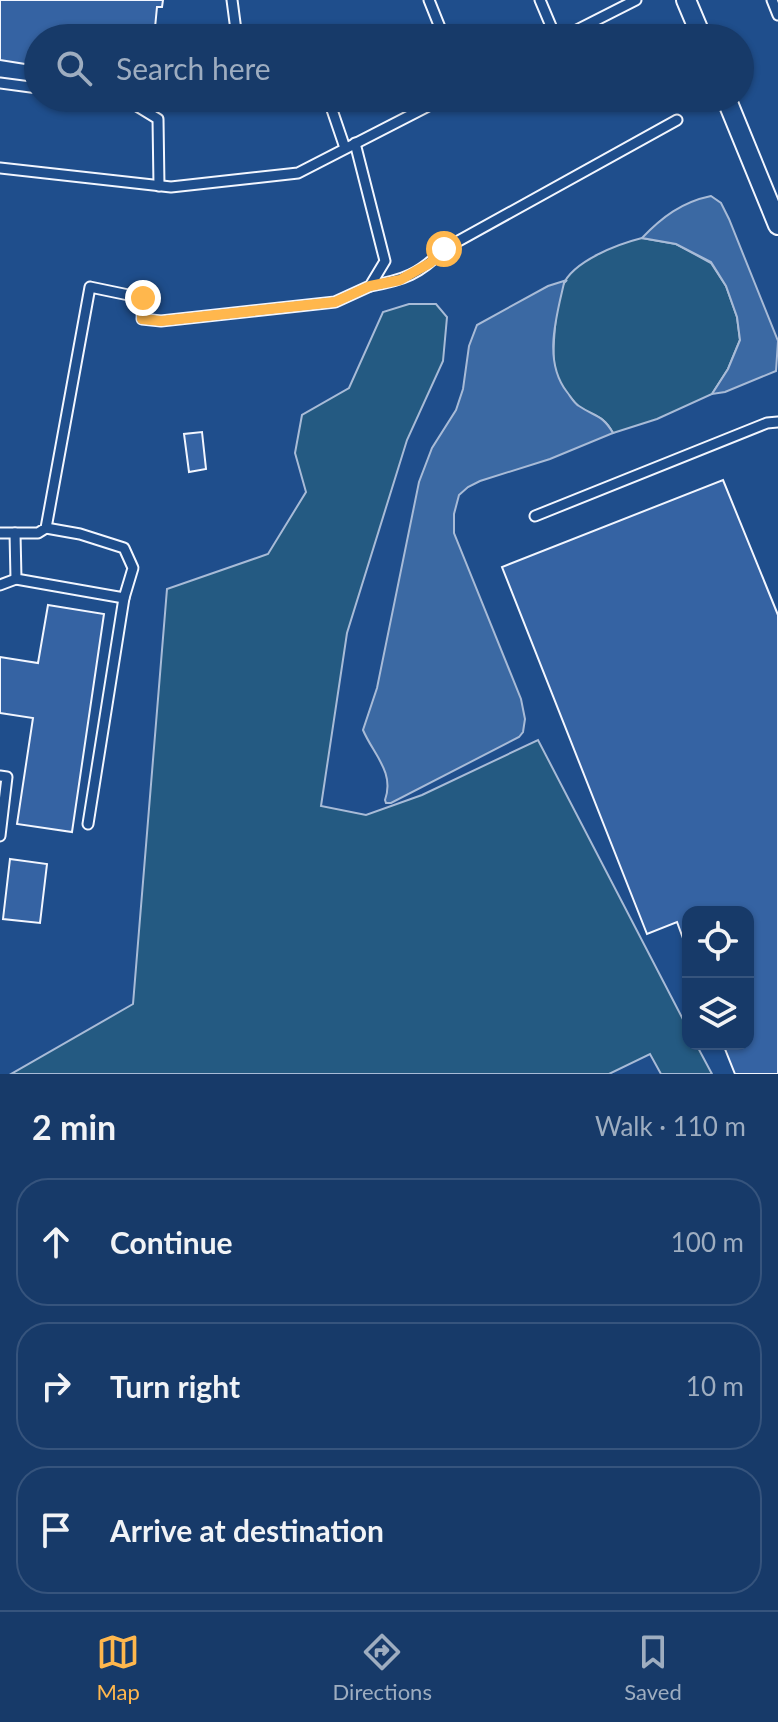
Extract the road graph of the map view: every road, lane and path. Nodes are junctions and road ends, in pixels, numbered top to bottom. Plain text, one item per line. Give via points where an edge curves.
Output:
1 (232, 0) edge
2 (429, 0) edge
3 (540, 0) edge
4 (636, 0) edge
5 (686, 0) edge
6 (772, 0) edge
7 (778, 15) edge
8 (235, 24) edge
9 (439, 24) edge
10 (552, 24) edge
11 (587, 24) edge
12 (696, 24) edge
13 (0, 83) edge
14 (24, 86) edge
15 (147, 112) edge
16 (333, 112) edge
17 (416, 112) edge
18 (732, 112) edge
19 (677, 120) dead end
20 (355, 143) junction
21 (345, 148) junction
22 (0, 168) edge
23 (159, 186) junction
24 (778, 225) edge
25 (370, 286) junction
26 (778, 422) edge
27 (535, 516) dead end
28 (46, 528) junction
29 (0, 533) edge
30 (15, 533) junction
31 (16, 579) junction
32 (0, 585) edge
33 (124, 598) junction
34 (0, 776) edge
35 (88, 824) dead end
36 (0, 836) edge

1 - 8 lane
2 - 9 lane
3 - 10 lane
4 - 11 lane
5 - 12 street
6 - 7 lane
13 - 14 lane
15 - 23 lane via 158,119
16 - 21 lane
17 - 20 lane
18 - 24 street
19 - 25 lane via 444,249 419,270
20 - 21 lane
20 - 25 lane via 385,261
21 - 23 lane via 298,173
22 - 23 lane
25 - 28 lane via 335,302 161,321 142,319 143,298 90,287
26 - 27 lane
28 - 30 lane
28 - 33 lane via 124,548 133,568
29 - 30 lane
30 - 31 lane
31 - 32 lane
31 - 33 lane
33 - 35 lane
34 - 36 lane via 7,777

